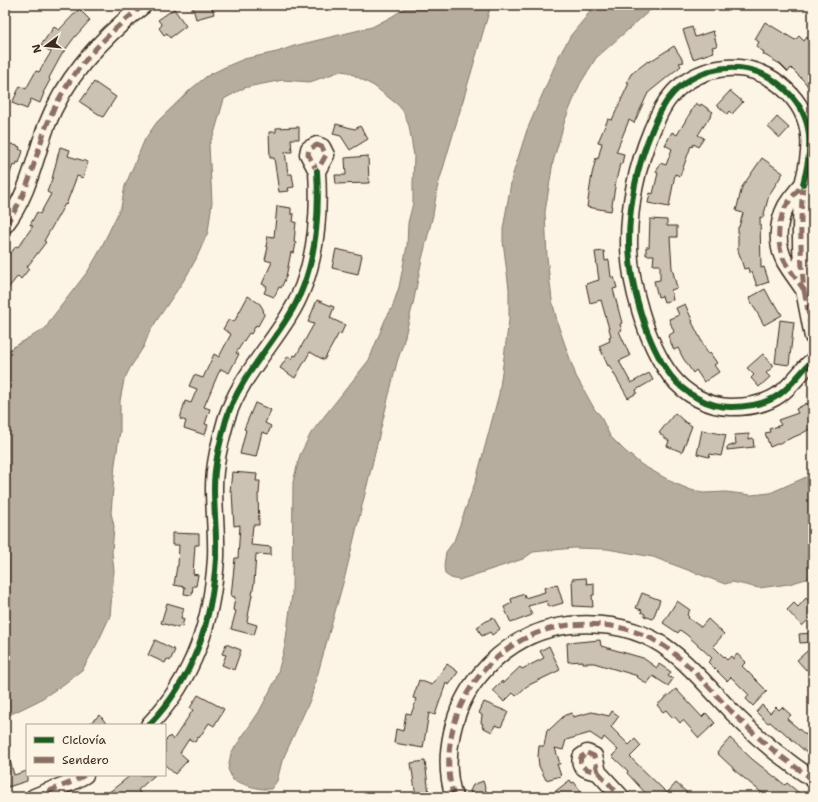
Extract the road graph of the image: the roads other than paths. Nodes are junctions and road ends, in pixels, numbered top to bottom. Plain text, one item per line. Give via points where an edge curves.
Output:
1 (144, 5) edge
2 (317, 171) dead end
3 (803, 184) junction
4 (5, 225) edge
5 (804, 290) junction
6 (813, 337) edge
7 (813, 361) edge
8 (150, 724) edge
9 (598, 772) dead end
10 (83, 776) edge
11 (813, 779) edge
12 (34, 797) edge
13 (454, 797) edge
14 (621, 797) edge

1 - 4 street via 119,24 99,44 69,83 46,127 34,167 19,203
2 - 8 street via 314,241 305,283 289,316 242,384 227,419 221,442 214,487 216,558 206,626 195,656 180,683 167,705
3 - 5 street via 800,261
3 - 5 street via 787,205 778,237 785,262
3 - 7 street via 810,140 806,120 795,101 775,81 753,70 730,67 704,72 670,96 657,118 644,150 636,180 629,220 629,243 633,282 646,328 665,367 690,394 702,401 720,406 753,406 780,394
5 - 6 street
9 - 14 street
10 - 12 street
11 - 13 street via 741,722 680,658 665,646 623,627 583,624 547,630 519,641 504,651 477,678 464,699 451,740 450,775

